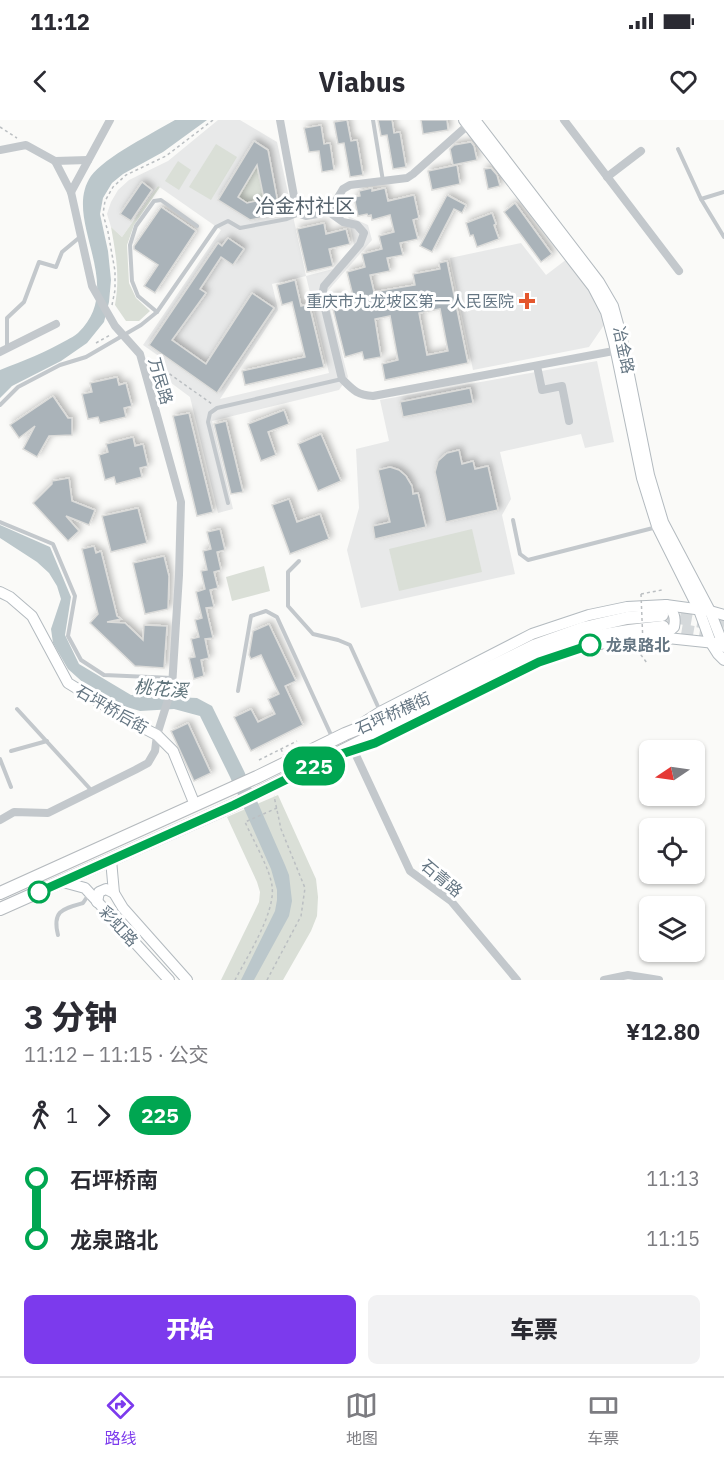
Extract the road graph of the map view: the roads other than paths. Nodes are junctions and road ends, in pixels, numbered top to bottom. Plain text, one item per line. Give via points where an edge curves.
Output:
1 (110, 120) edge
2 (280, 120) edge
3 (373, 120) edge
4 (564, 120) edge
5 (472, 121) edge
6 (678, 149) dead end
7 (0, 150) edge
8 (641, 151) dead end
9 (88, 160) junction
10 (55, 161) junction
11 (607, 177) junction
12 (383, 181) junction
13 (71, 192) junction
14 (724, 192) edge
15 (701, 199) junction
16 (329, 213) junction
17 (300, 214) junction
18 (197, 226) dead end
19 (80, 237) junction
20 (724, 237) edge
21 (680, 271) dead end
22 (157, 312) junction
23 (56, 324) dead end
24 (123, 335) junction
25 (4, 350) edge
26 (620, 350) junction
27 (537, 366) junction
28 (342, 379) junction
29 (0, 405) edge
30 (569, 422) dead end
31 (228, 503) dead end
32 (513, 520) dead end
33 (0, 522) edge
34 (657, 526) junction
35 (299, 561) dead end
36 (0, 592) edge
37 (705, 611) junction
38 (724, 615) edge
39 (662, 621) junction
40 (720, 645) edge
41 (724, 660) edge
42 (172, 678) junction
43 (238, 691) dead end
44 (17, 709) dead end
45 (380, 712) junction
46 (158, 733) junction
47 (345, 734) junction
48 (333, 740) junction
49 (46, 741) junction
50 (10, 751) dead end
51 (354, 751) junction
52 (332, 757) junction
53 (0, 759) edge
54 (11, 787) dead end
55 (93, 791) junction
56 (195, 805) junction
57 (0, 820) edge
58 (111, 860) junction
59 (63, 882) junction
60 (0, 893) edge
61 (89, 893) junction
62 (114, 893) junction
63 (97, 902) junction
64 (0, 909) edge
65 (58, 934) dead end
66 (177, 969) junction
67 (170, 980) edge
68 (187, 980) edge
69 (517, 980) edge
70 (604, 980) edge
71 (659, 980) edge

1 - 9 street
2 - 17 street
3 - 12 lane
4 - 11 street
5 - 12 street via 413,174
5 - 26 main road, 冶金路 via 599,282 614,306
6 - 15 lane
7 - 10 street via 26,145
8 - 11 street
9 - 10 street
9 - 13 street
10 - 13 street, 万民路
11 - 21 street
12 - 16 street via 343,189
13 - 19 street, 万民路
14 - 15 lane
15 - 20 lane
16 - 17 street
16 - 28 street via 357,225 364,233 360,244 324,286 322,296
17 - 22 lane via 240,228 228,221 216,226
18 - 22 lane via 160,200 154,201 136,226 130,245 132,281 138,296
19 - 24 street, 万民路 via 92,286
19 - 25 lane via 62,252 56,267 39,262 24,302 7,318
22 - 24 lane
23 - 25 street
24 - 29 lane via 86,357 60,365 18,387
24 - 42 street, 万民路 via 140,354 181,501
26 - 27 street
26 - 34 main road, 冶金路 via 642,478
26 - 37 main road, 冶金路 via 663,522
27 - 28 street via 373,396 363,396
27 - 30 street via 542,390 562,386
28 - 31 lane via 210,412 208,422
32 - 34 lane via 520,554 528,560
33 - 42 lane via 53,544 75,596 68,636 81,660 104,675
34 - 37 main road, 冶金路
35 - 45 lane via 288,572 288,606 313,634 350,645
36 - 46 main road, 石坪桥后街 via 32,616 68,683 130,721
37 - 38 main road
37 - 39 main road
37 - 40 main road
39 - 40 main road
39 - 45 main road via 627,608 572,620 532,634
39 - 47 main road, 石坪桥横街 via 627,618 584,628 534,646
39 - 51 main road via 539,662
39 - 52 main road, 石坪桥横街 via 536,654
40 - 41 main road via 718,654
42 - 46 street, 万民路
43 - 48 lane via 251,616 266,611 277,616
44 - 49 lane
45 - 47 main road
46 - 55 street, 万民路 via 148,763
46 - 56 main road, 石坪桥后街 via 172,751
47 - 48 main road, 石坪桥横街
48 - 56 main road, 石坪桥横街
49 - 50 lane
49 - 55 lane
51 - 52 main road
51 - 69 street, 石青路 via 410,870 451,901
52 - 58 main road, 石坪桥横街 via 268,793
53 - 54 lane
55 - 57 street, 万民路 via 48,813 14,812
56 - 60 main road, 石坪桥横街
58 - 59 main road, 石坪桥横街
58 - 62 main road, 彩虹路
59 - 61 main road, 彩虹路 via 85,888
59 - 64 main road, 石坪桥横街
61 - 63 main road, 彩虹路
61 - 65 lane via 83,903 58,914
62 - 63 main road via 106,889 99,892
62 - 66 main road, 彩虹路
63 - 67 main road, 彩虹路
66 - 67 main road via 177,977
66 - 68 main road, 彩虹路
70 - 71 street via 628,975

